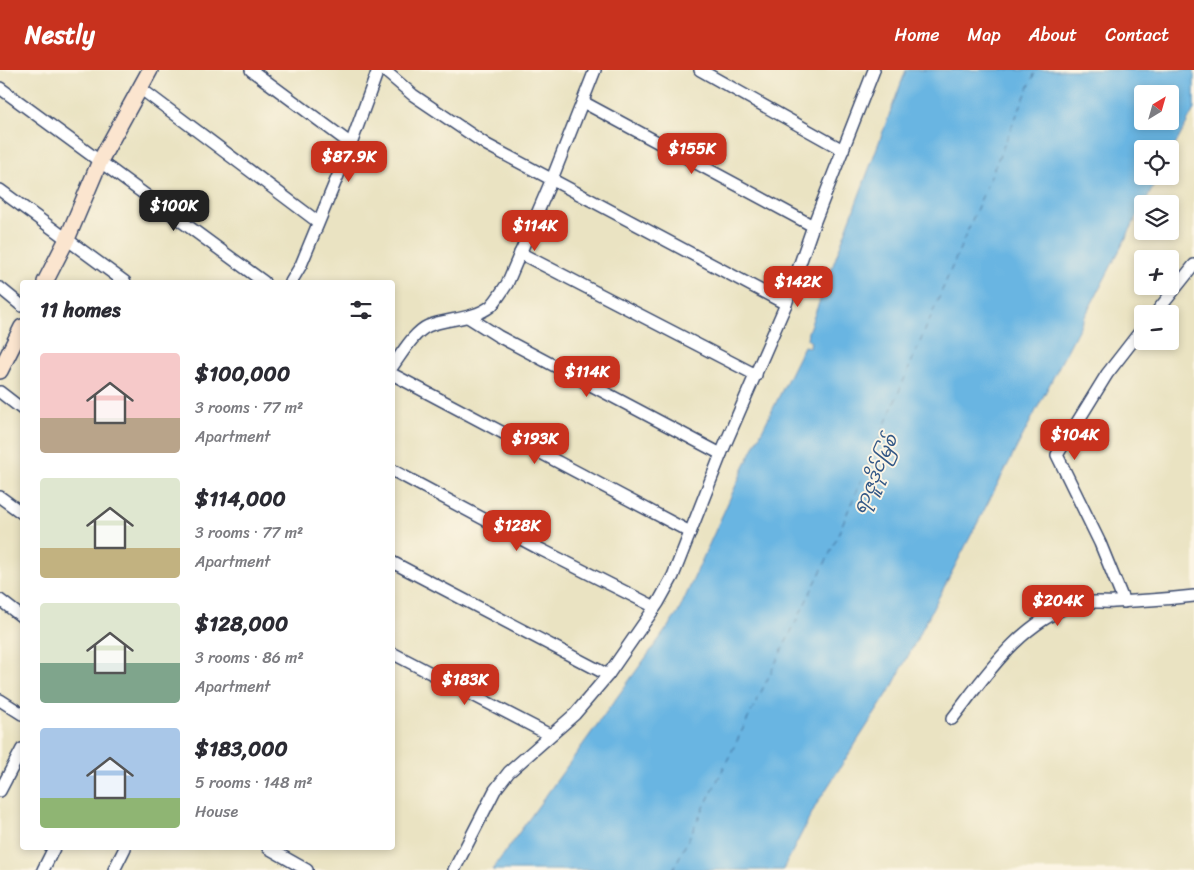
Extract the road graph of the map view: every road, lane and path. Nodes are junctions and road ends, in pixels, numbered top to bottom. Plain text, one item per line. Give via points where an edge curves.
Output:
1 (150, 70) edge
2 (251, 70) edge
3 (378, 70) edge
4 (384, 70) edge
5 (595, 70) edge
6 (700, 70) edge
7 (874, 70) edge
8 (0, 88) edge
9 (140, 88) junction
10 (583, 102) junction
11 (351, 144) junction
12 (843, 150) junction
13 (100, 160) junction
14 (552, 179) junction
15 (0, 190) edge
16 (318, 222) junction
17 (813, 226) junction
18 (67, 239) junction
19 (520, 253) junction
20 (1194, 265) edge
21 (46, 280) edge
22 (122, 280) edge
23 (261, 280) edge
24 (292, 280) edge
25 (0, 288) edge
26 (20, 304) edge
27 (786, 304) junction
28 (1162, 305) edge
29 (468, 317) junction
30 (20, 330) edge
31 (1134, 339) edge
32 (395, 363) edge
33 (0, 371) edge
34 (395, 376) edge
35 (756, 376) junction
36 (0, 392) edge
37 (20, 407) edge
38 (721, 454) junction
39 (395, 472) edge
40 (0, 497) edge
41 (20, 512) edge
42 (690, 532) junction
43 (395, 564) edge
44 (1194, 596) edge
45 (0, 600) edge
46 (1124, 602) junction
47 (655, 608) junction
48 (20, 615) edge
49 (395, 655) edge
50 (608, 675) junction
51 (0, 700) edge
52 (20, 713) edge
53 (952, 719) dead end
54 (550, 736) junction
55 (20, 754) edge
56 (0, 791) edge
57 (53, 850) edge
58 (124, 850) edge
59 (272, 850) edge
60 (43, 870) edge
61 (114, 870) edge
62 (307, 870) edge
63 (454, 870) edge

1 - 9 street
2 - 11 street
3 - 11 street
4 - 14 street via 413,95 487,145
5 - 10 street
6 - 12 street
7 - 12 street
8 - 13 street
9 - 13 street
9 - 16 street
10 - 14 street
10 - 17 street
11 - 16 street
12 - 17 street
13 - 18 street
13 - 23 street
14 - 19 street
14 - 27 street
15 - 18 street
16 - 24 street
17 - 27 street
18 - 21 street
18 - 22 street
19 - 29 street via 507,284 491,306
19 - 35 street
20 - 28 street
25 - 26 street
27 - 35 street
29 - 32 street via 427,327
29 - 38 street
30 - 33 street
31 - 46 street via 1107,374 1058,454 1100,542
34 - 42 street
35 - 38 street
36 - 37 street
38 - 42 street
39 - 47 street
40 - 41 street
42 - 47 street via 673,576
43 - 50 street
44 - 46 street
45 - 48 street
46 - 53 street via 1077,603 1046,618 1016,640
47 - 50 street
49 - 54 street
50 - 54 street via 575,714
51 - 52 street
54 - 63 street via 509,772 496,790
55 - 56 street
57 - 60 street
58 - 61 street
59 - 62 street

